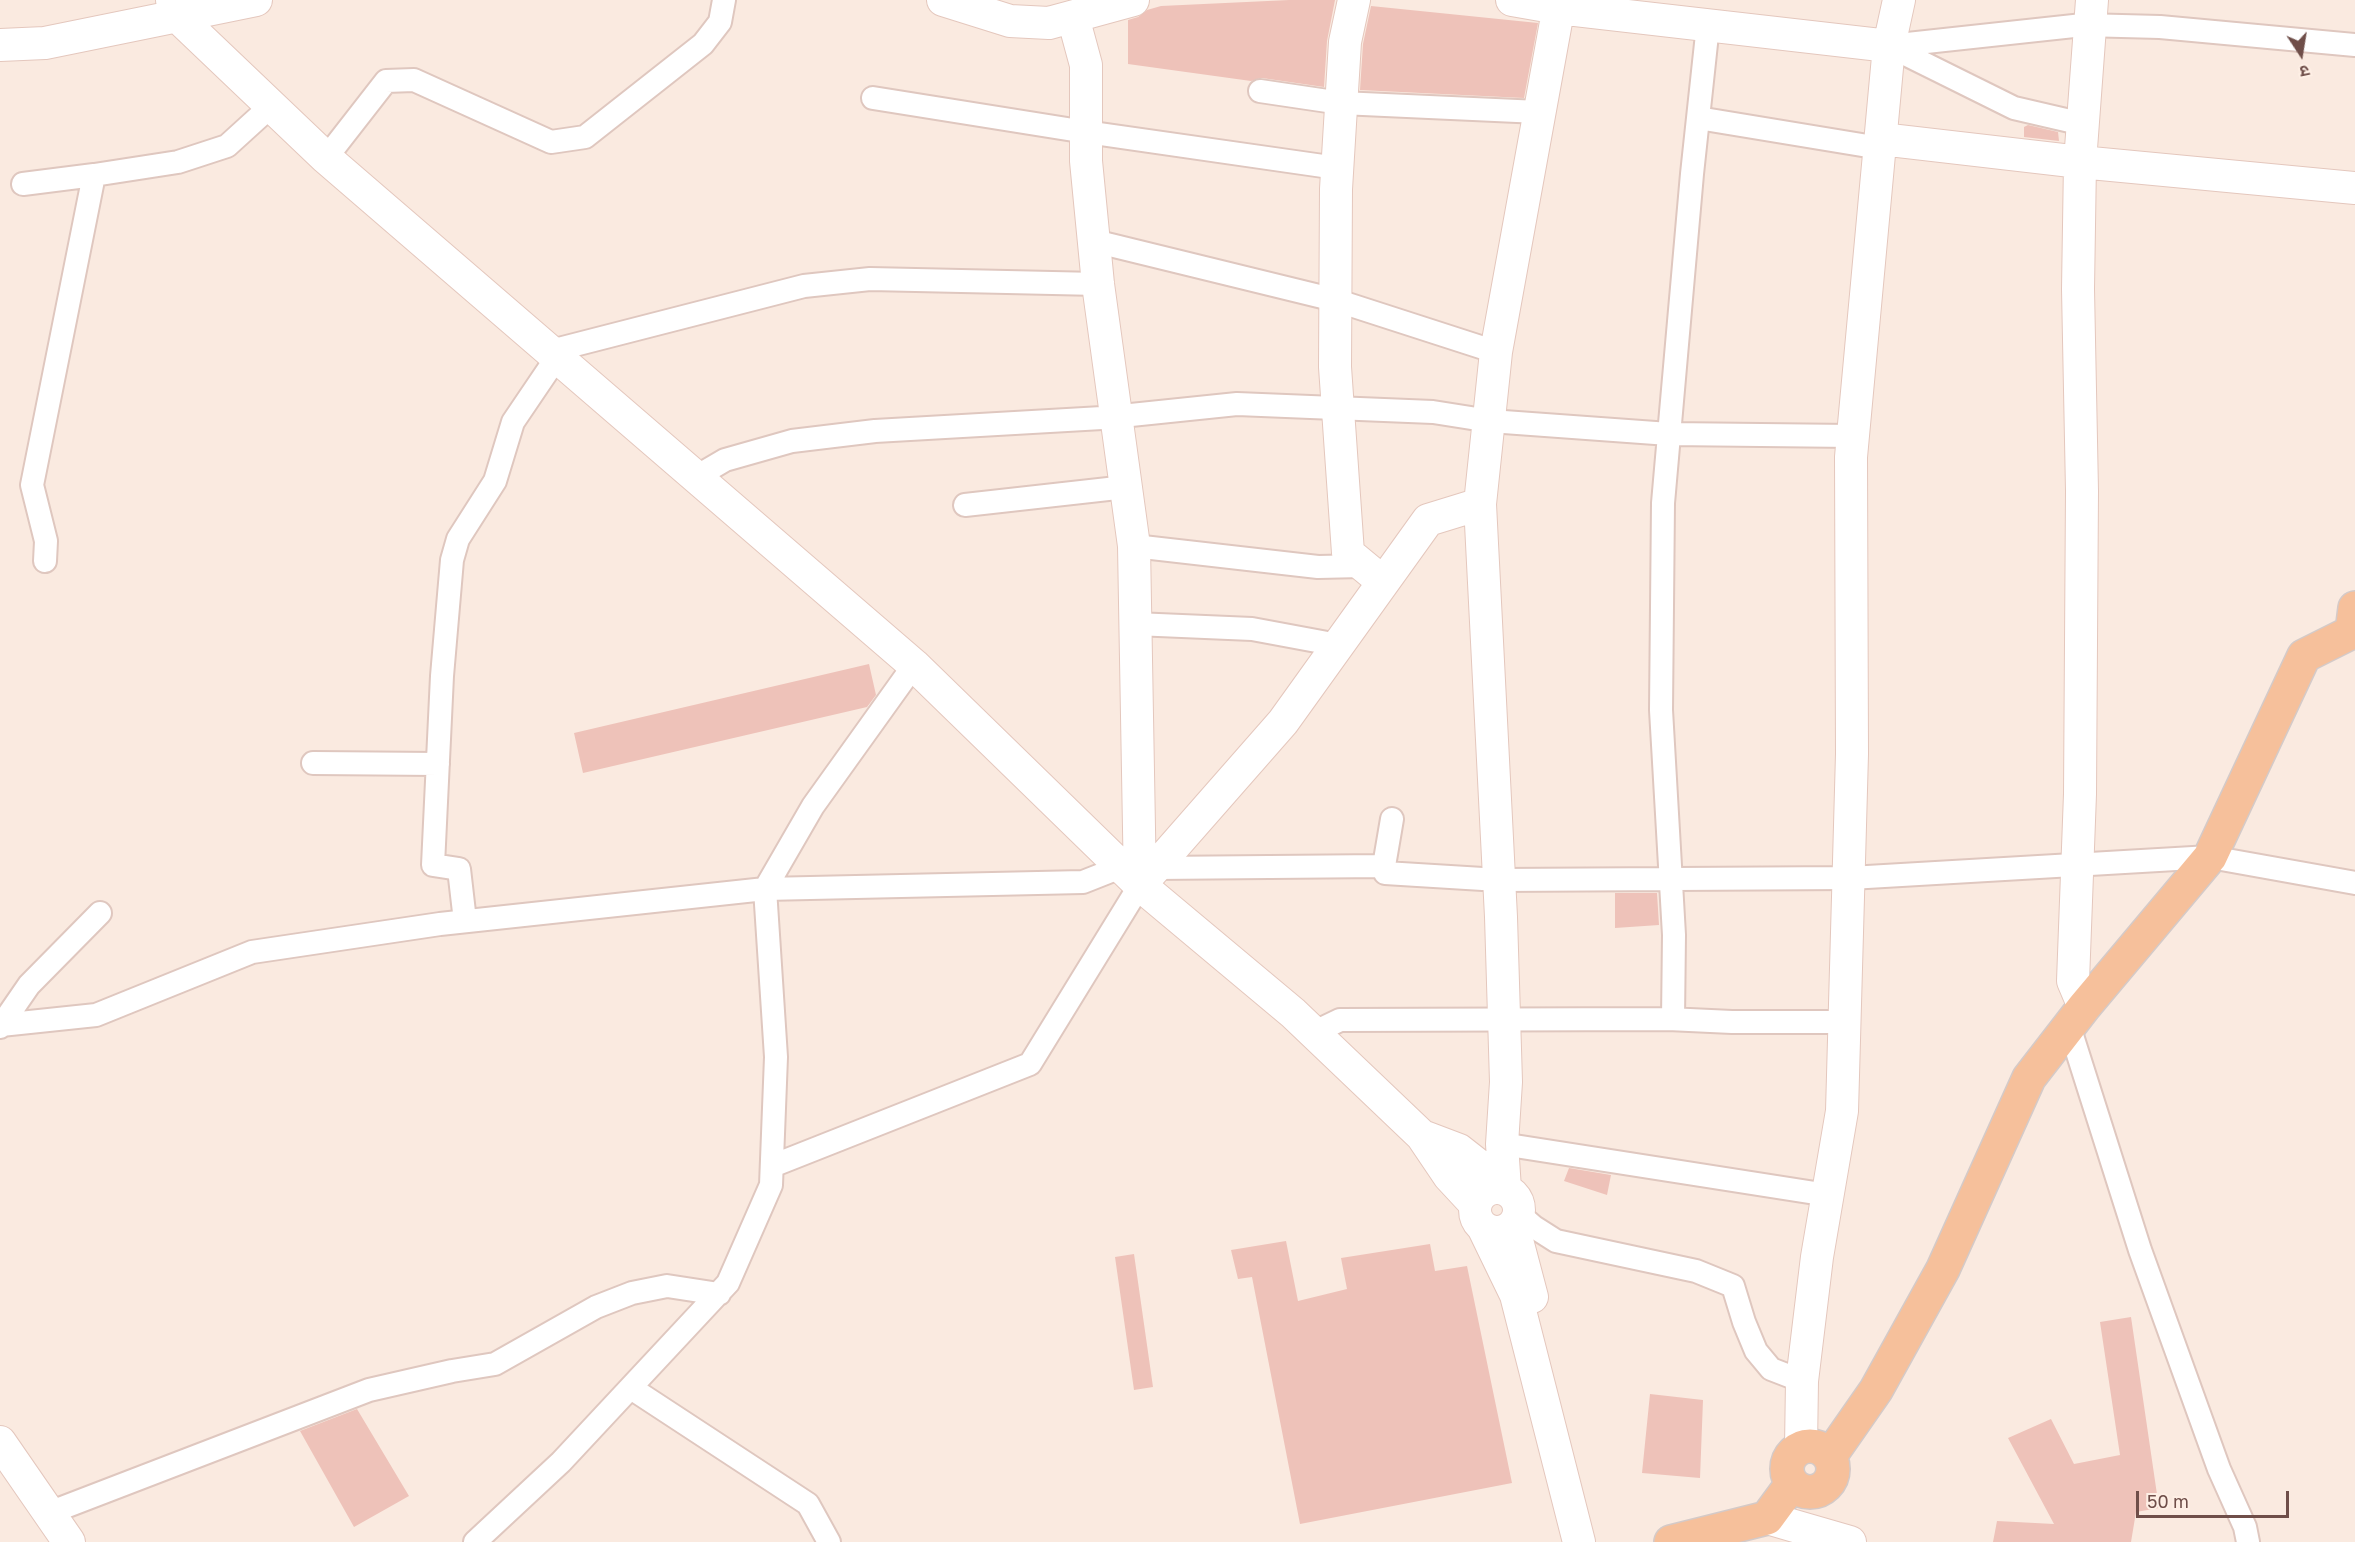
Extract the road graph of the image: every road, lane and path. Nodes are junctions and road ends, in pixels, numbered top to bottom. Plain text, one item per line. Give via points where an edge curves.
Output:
1 (255, 0) edge
2 (724, 0) edge
3 (943, 0) edge
4 (1133, 0) edge
5 (1354, 0) edge
6 (1512, 0) edge
7 (1899, 0) edge
8 (1559, 4) edge
9 (1071, 8) edge
10 (175, 9) edge
11 (2091, 12) edge
12 (1708, 25) junction
13 (0, 45) edge
14 (2355, 45) edge
15 (1889, 46) junction
16 (1260, 91) dead end
17 (873, 98) dead end
18 (1341, 103) junction
19 (271, 106) junction
20 (1539, 112) junction
21 (1698, 118) junction
22 (2083, 124) junction
23 (1086, 132) junction
24 (1880, 143) junction
25 (326, 158) junction
26 (2080, 162) junction
27 (1337, 168) junction
28 (94, 175) junction
29 (23, 184) dead end
30 (2355, 188) edge
31 (1094, 241) junction
32 (1098, 284) junction
33 (1335, 300) junction
34 (1496, 352) junction
35 (554, 354) junction
36 (1338, 408) junction
37 (1116, 417) junction
38 (1490, 421) junction
39 (1669, 434) junction
40 (1853, 436) junction
41 (696, 477) junction
42 (1126, 487) junction
43 (1480, 504) junction
44 (965, 506) dead end
45 (1134, 546) junction
46 (45, 561) dead end
47 (1373, 574) junction
48 (1136, 624) junction
49 (2354, 624) edge
50 (1338, 645) junction
51 (914, 665) junction
52 (314, 763) dead end
53 (438, 764) junction
54 (1392, 819) dead end
55 (2211, 857) junction
56 (2079, 864) junction
57 (1139, 873) junction
58 (1385, 873) dead end
59 (1671, 878) junction
60 (1850, 878) junction
61 (1499, 880) junction
62 (2355, 883) edge
63 (765, 889) junction
64 (100, 913) dead end
65 (465, 921) junction
66 (2077, 1016) junction
67 (1673, 1019) junction
68 (1504, 1020) junction
69 (1846, 1022) junction
70 (1, 1026) edge
71 (1313, 1033) junction
72 (1502, 1144) junction
73 (772, 1166) junction
74 (1828, 1196) junction
75 (1499, 1208) junction
76 (719, 1294) junction
77 (1802, 1381) junction
78 (631, 1388) junction
79 (0, 1442) edge
80 (1815, 1452) junction
81 (49, 1513) junction
82 (1767, 1518) junction
83 (69, 1542) edge
84 (476, 1542) edge
85 (829, 1542) edge
86 (1579, 1542) edge
87 (1671, 1542) edge
88 (1850, 1542) edge
89 (2248, 1542) edge

1 - 10 street
2 - 25 street via 720,22 704,44 585,137 551,142 414,80 386,81
3 - 9 street via 1010,21 1049,23
4 - 9 street
5 - 18 street via 1345,42
6 - 8 street
7 - 15 street
8 - 12 street
8 - 20 street
9 - 23 street via 1086,65
10 - 13 street via 45,43
10 - 19 street
11 - 14 street via 2160,27
11 - 15 street
11 - 22 street
12 - 15 street
12 - 21 street
15 - 22 street via 2014,108
15 - 24 street
16 - 18 street
17 - 23 street
18 - 20 street
18 - 27 street
19 - 25 street
19 - 28 street via 227,146 178,162
20 - 34 street
21 - 24 street
21 - 39 street
22 - 26 street
23 - 27 street
23 - 31 street
24 - 26 street
24 - 40 street
25 - 35 street
26 - 30 street
26 - 56 street
27 - 33 street
28 - 29 street
28 - 46 street via 32,485 46,541
31 - 32 street
31 - 33 street
32 - 35 street via 870,279 804,286
32 - 37 street
33 - 34 street
33 - 36 street
34 - 38 street
35 - 41 street
35 - 53 street via 513,422 495,481 458,539 448,606
36 - 37 street via 1237,404
36 - 38 street via 1433,412
36 - 47 street via 1347,553
37 - 41 street via 874,431 792,441 725,460
37 - 42 street
38 - 39 street
38 - 43 street
39 - 40 street
39 - 59 street via 1663,503 1661,710
40 - 60 street
41 - 51 street
42 - 44 street
42 - 45 street
43 - 47 street via 1428,520
43 - 61 street
45 - 47 street
45 - 48 street
47 - 50 street
48 - 50 street via 1252,629
48 - 57 street
49 - 55 main road via 2304,656
50 - 57 street via 1283,722
51 - 57 street
51 - 63 street via 813,806
52 - 53 street
53 - 65 street via 433,865 459,868
54 - 57 street via 1384,866
55 - 56 street
55 - 62 street
55 - 66 main road
56 - 60 street
56 - 66 street via 2073,981
57 - 63 street via 1083,882
57 - 71 street
57 - 73 street via 1030,1064
58 - 61 street
59 - 60 street
59 - 61 street
59 - 67 street
60 - 69 street
61 - 68 street
63 - 65 street
63 - 73 street via 776,1057
64 - 70 street via 29,985
65 - 70 street via 252,952 96,1015
66 - 80 main road via 2029,1078 1942,1269 1876,1390
66 - 89 street via 2140,1250
67 - 68 street
67 - 69 street
68 - 71 street via 1340,1020
68 - 72 street
69 - 74 street via 1842,1111
71 - 75 street via 1422,1136 1449,1176
72 - 74 street
72 - 75 street
73 - 76 street via 771,1185 728,1283
74 - 77 street
75 - 77 street via 1556,1241 1696,1271 1733,1286 1756,1351 1771,1369
75 - 86 street via 1532,1292 1530,1351
76 - 78 street
76 - 81 street via 667,1286 632,1293 596,1307 495,1364 369,1390
77 - 80 street
78 - 84 street via 561,1462
78 - 85 street via 808,1504
79 - 81 street
80 - 82 main road via 1833,1474 1830,1480 1815,1492 1792,1484
81 - 83 street
82 - 87 main road
82 - 88 street

